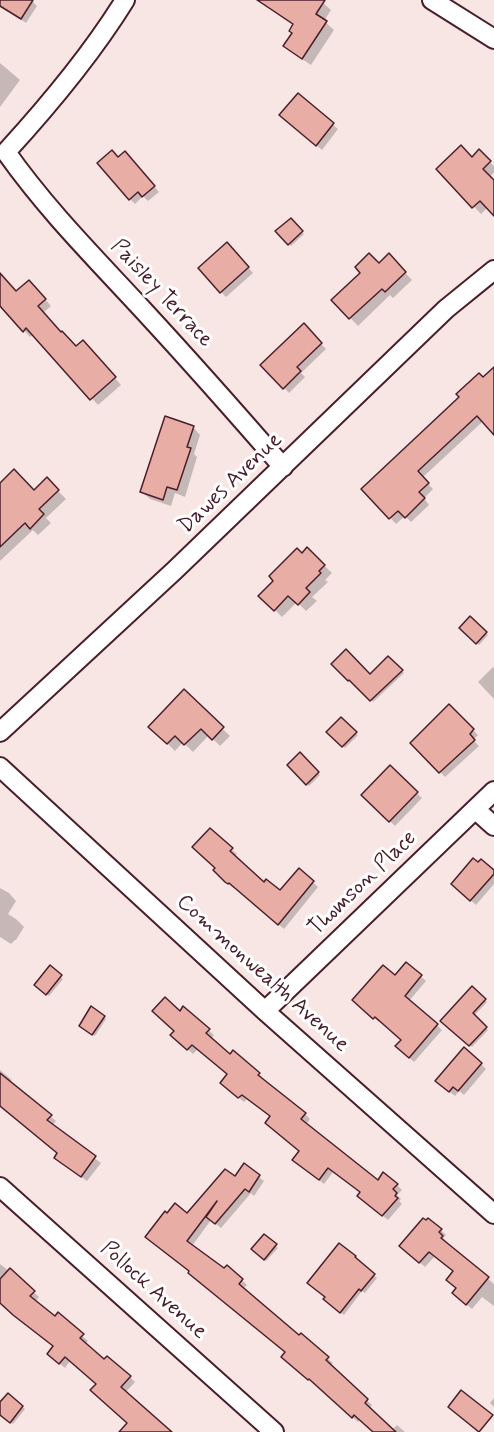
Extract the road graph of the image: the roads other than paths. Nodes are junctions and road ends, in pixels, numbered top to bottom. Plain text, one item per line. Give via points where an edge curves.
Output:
1 (125, 0) edge
2 (432, 0) edge
3 (494, 39) edge
4 (494, 270) edge
5 (283, 467) junction
6 (0, 732) edge
7 (0, 767) edge
8 (494, 791) edge
9 (475, 809) junction
10 (494, 826) edge
11 (265, 1011) junction
12 (0, 1187) edge
13 (494, 1214) edge
14 (274, 1432) edge

1 - 5 street, Paisley Terrace via 44,111 6,152 58,218
2 - 3 street
4 - 5 street, Dawes Avenue via 446,309
5 - 6 street, Dawes Avenue
7 - 11 street, Commonwealth Avenue
8 - 9 street, Thomson Place
9 - 10 street
9 - 11 street, Thomson Place
11 - 13 street, Commonwealth Avenue
12 - 14 street, Pollock Avenue

